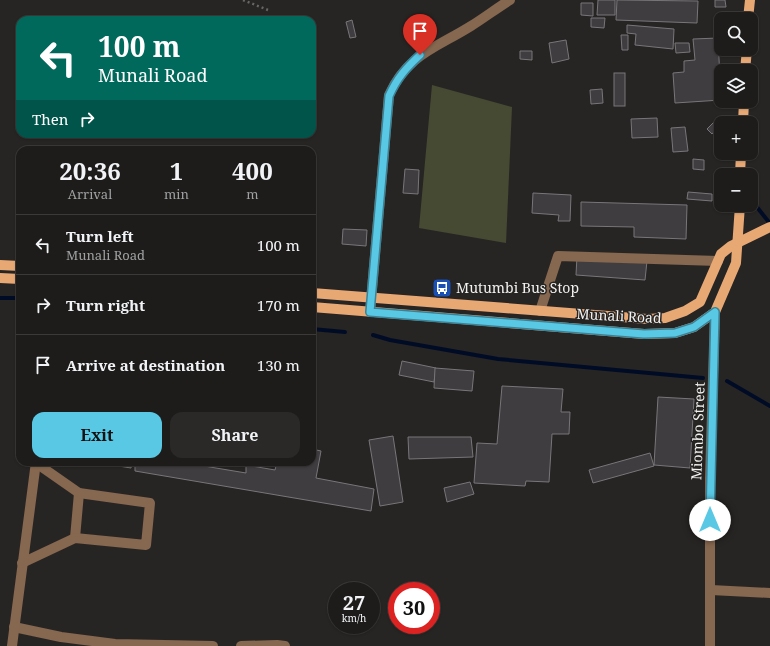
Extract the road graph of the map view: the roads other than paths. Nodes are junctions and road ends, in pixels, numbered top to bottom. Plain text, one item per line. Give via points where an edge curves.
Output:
1 (510, 0) edge
2 (750, 0) edge
3 (749, 12) edge
4 (740, 212) edge
5 (770, 227) edge
6 (739, 243) junction
7 (718, 261) junction
8 (0, 265) edge
9 (16, 266) edge
10 (0, 278) edge
11 (16, 280) edge
12 (316, 294) edge
13 (372, 299) junction
14 (316, 307) edge
15 (540, 311) junction
16 (370, 312) junction
17 (715, 312) junction
18 (35, 466) edge
19 (41, 466) edge
20 (79, 494) junction
21 (75, 538) junction
22 (22, 563) junction
23 (711, 590) junction
24 (770, 593) edge
25 (14, 627) junction
26 (12, 646) edge
27 (213, 646) edge
28 (241, 646) edge
29 (285, 646) edge
30 (710, 646) edge

1 - 13 street via 472,26 420,55 395,82 389,96
2 - 3 main road
4 - 6 main road
5 - 6 main road, Munali Road
6 - 7 main road, Munali Road via 721,254
6 - 17 main road via 736,263
7 - 15 main road, Munali Road via 700,302 665,318 647,319
7 - 15 street via 558,256
8 - 9 main road
10 - 11 main road
12 - 13 main road, Munali Road
13 - 15 main road, Munali Road
13 - 16 street
14 - 16 main road, Munali Road
16 - 17 main road, Munali Road via 644,334 675,333 694,327
17 - 23 street, Miombo Street via 710,478
18 - 22 street
19 - 20 street
20 - 21 street
20 - 21 street via 150,503 147,538 146,545
21 - 22 street
22 - 25 street
23 - 24 street
23 - 30 street, Miombo Street
25 - 26 street
25 - 27 street via 61,637 115,644
28 - 29 street

